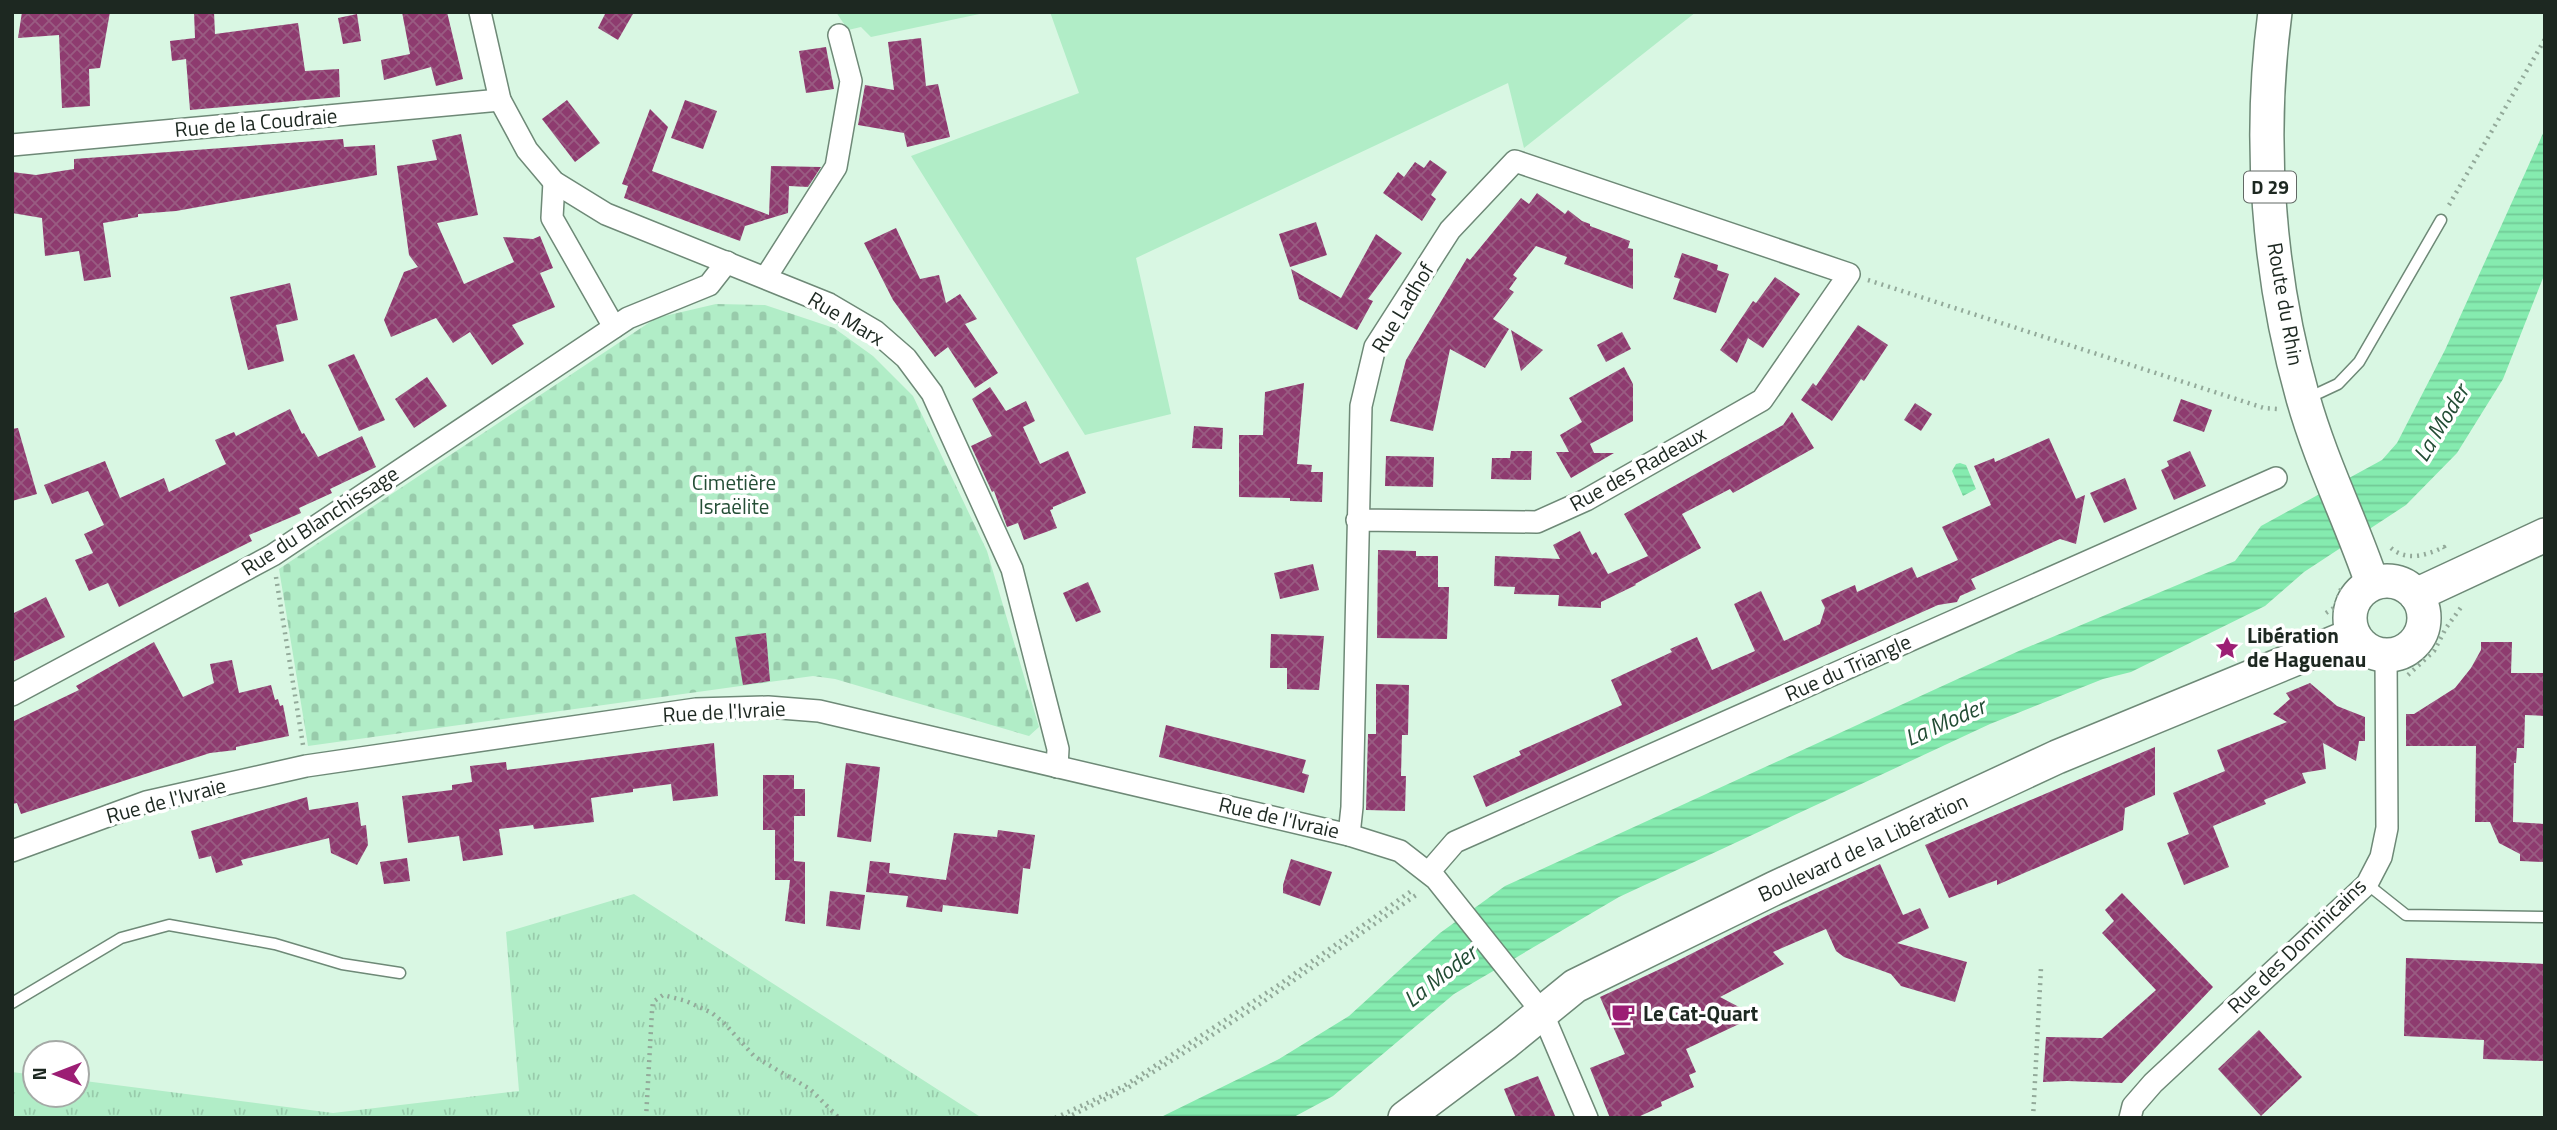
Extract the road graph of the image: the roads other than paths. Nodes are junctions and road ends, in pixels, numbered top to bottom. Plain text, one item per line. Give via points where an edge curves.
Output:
1 (480, 12) edge
2 (2275, 12) edge
3 (839, 34) dead end
4 (500, 100) junction
5 (12, 145) edge
6 (554, 182) junction
7 (2441, 220) road end
8 (727, 262) junction
9 (1849, 274) joint
10 (765, 276) junction
11 (614, 327) junction
12 (2304, 400) junction
13 (2276, 478) dead end
14 (1357, 520) junction
15 (2545, 535) edge
16 (2357, 581) junction
17 (2416, 595) junction
18 (2353, 635) junction
19 (2396, 667) junction
20 (12, 695) edge
21 (1057, 767) junction
22 (1349, 835) junction
23 (12, 851) edge
24 (1424, 881) junction
25 (2367, 884) junction
26 (2545, 917) edge
27 (400, 973) dead end
28 (12, 1003) edge
29 (1542, 1012) junction
30 (1405, 1118) edge
31 (1587, 1118) edge
32 (2130, 1118) edge

1 - 4 street, Rue Marx
2 - 12 main road, Route du Rhin / D 29 via 2269,82 2270,208 2284,318
3 - 10 street via 850,82 836,167
4 - 5 street, Rue de la Coudraie
4 - 6 street, Rue Marx via 527,150
6 - 8 street, Rue Marx via 606,214
6 - 11 street via 552,218
7 - 12 lane via 2359,362 2338,384
8 - 10 street, Rue Marx
8 - 11 street, Rue du Blanchissage via 709,285
9 - 14 street, Rue des Radeaux via 1762,400 1586,500 1536,522
9 - 14 street, Rue Ladhof via 1515,161 1450,230 1375,347 1361,406
10 - 21 street, Rue Marx via 829,304 875,331 906,358 932,393 1012,569 1058,749
11 - 20 street, Rue du Blanchissage via 273,555
12 - 16 main road, Route du Rhin / D 29 via 2360,551
13 - 24 street, Rue du Triangle via 1455,842
14 - 22 street, Rue Ladhof
15 - 17 main road
16 - 17 main road via 2396,581
16 - 18 main road via 2351,605
17 - 19 main road via 2425,617 2423,629 2409,649 2398,654
18 - 19 main road via 2367,650
18 - 29 main road, Boulevard de la Libération via 2057,757 1775,888 1575,986
19 - 25 street, Rue des Dominicains via 2387,828 2381,857
21 - 22 street, Rue de l'Ivraie
21 - 23 street, Rue de l'Ivraie via 819,710 696,709 306,766 146,802
22 - 24 street, Rue de l'Ivraie via 1400,851
24 - 29 street, Rue de l'Ivraie via 1447,893
25 - 26 lane via 2406,915
25 - 32 street, Rue des Dominicains via 2153,1083 2133,1106
27 - 28 lane via 342,964 275,943 169,925 121,938
29 - 30 main road, Boulevard de la Libération
29 - 31 street, Rue de l'Ivraie

